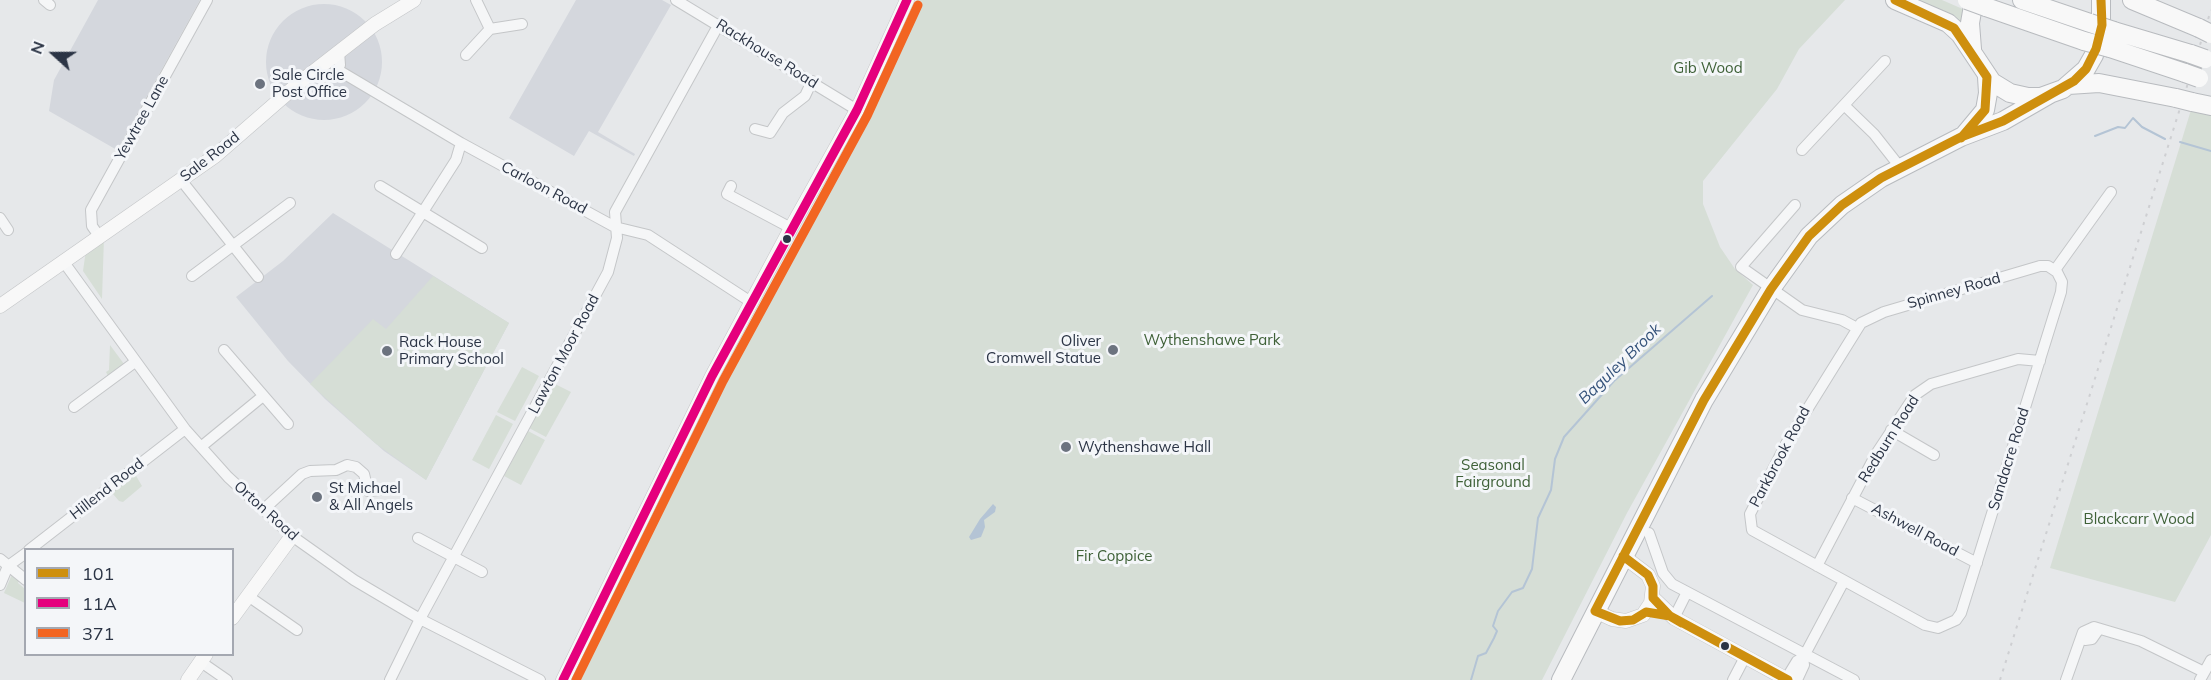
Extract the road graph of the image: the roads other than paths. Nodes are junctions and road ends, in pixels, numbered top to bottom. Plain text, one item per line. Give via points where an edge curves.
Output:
1 (207, 0) edge
2 (414, 0) edge
3 (476, 0) edge
4 (676, 0) edge
5 (907, 0) edge
6 (1895, 0) edge
7 (1967, 0) edge
8 (2022, 0) edge
9 (2101, 0) edge
10 (2132, 0) edge
11 (1980, 4) edge
12 (522, 24) dead end
13 (719, 24) junction
14 (490, 29) junction
15 (2205, 31) edge
16 (2087, 32) junction
17 (2112, 39) junction
18 (1972, 51) junction
19 (339, 52) junction
20 (466, 55) dead end
21 (2202, 58) edge
22 (1885, 61) dead end
23 (338, 70) junction
24 (314, 71) junction
25 (1987, 77) junction
26 (2198, 77) edge
27 (812, 81) junction
28 (2068, 85) junction
29 (2050, 94) junction
30 (1844, 105) junction
31 (2211, 106) edge
32 (857, 110) junction
33 (755, 129) dead end
34 (1961, 137) junction
35 (461, 143) junction
36 (1802, 150) dead end
37 (1900, 167) junction
38 (181, 180) junction
39 (380, 186) dead end
40 (2111, 192) dead end
41 (727, 194) dead end
42 (290, 203) dead end
43 (1796, 205) dead end
44 (424, 212) junction
45 (0, 218) edge
46 (615, 226) junction
47 (791, 228) junction
48 (8, 230) dead end
49 (99, 236) junction
50 (232, 246) junction
51 (482, 248) dead end
52 (396, 254) dead end
53 (63, 261) junction
54 (2055, 270) junction
55 (192, 276) dead end
56 (258, 277) dead end
57 (1771, 290) junction
58 (751, 302) junction
59 (0, 306) edge
60 (1857, 328) junction
61 (224, 350) dead end
62 (2040, 361) junction
63 (135, 362) junction
64 (263, 396) junction
65 (74, 407) dead end
66 (288, 424) dead end
67 (185, 429) junction
68 (1891, 430) junction
69 (202, 446) junction
70 (1934, 454) dead end
71 (379, 490) dead end
72 (1852, 498) junction
73 (264, 510) junction
74 (1649, 533) dead end
75 (292, 536) junction
76 (418, 538) dead end
77 (30, 548) edge
78 (24, 554) edge
79 (1623, 556) junction
80 (455, 558) junction
81 (4, 563) edge
82 (1977, 563) junction
83 (1817, 566) junction
84 (482, 572) dead end
85 (24, 578) edge
86 (1844, 581) junction
87 (0, 585) edge
88 (1688, 592) junction
89 (248, 596) junction
90 (1653, 598) junction
91 (1595, 611) junction
92 (1646, 612) junction
93 (234, 615) edge
94 (1672, 617) junction
95 (420, 619) junction
96 (297, 630) dead end
97 (1745, 657) junction
98 (1804, 657) junction
99 (204, 658) edge
100 (2211, 660) edge
101 (2202, 676) edge
102 (188, 680) edge
103 (227, 680) edge
104 (390, 680) edge
105 (540, 680) edge
106 (563, 680) edge
107 (1561, 680) edge
108 (1733, 680) edge
109 (1790, 680) edge
110 (1854, 680) edge
111 (2066, 680) edge

1 - 49 street, Yewtree Lane via 91,210 92,226
2 - 19 main road, Sale Road
3 - 14 street
4 - 13 street, Rackhouse Road
5 - 32 main road
6 - 18 highway via 1948,23
7 - 11 highway, bridge
8 - 16 highway
9 - 28 highway via 2102,25 2097,49 2086,69
10 - 15 highway
11 - 16 highway
11 - 18 highway via 1970,23
12 - 14 street
13 - 27 street, Rackhouse Road
13 - 46 street, Lawton Moor Road via 615,212
14 - 20 street
16 - 17 highway, bridge
17 - 21 highway
17 - 26 highway
18 - 25 highway
19 - 23 street
19 - 24 main road, Sale Road
22 - 30 street
23 - 24 street via 324,77
23 - 35 street, Carloon Road
24 - 38 main road, Sale Road
25 - 29 highway via 2016,95
25 - 34 highway via 1985,110
27 - 32 street, Rackhouse Road
27 - 33 street via 805,96 783,113 770,133
28 - 29 highway
28 - 31 highway via 2089,83
29 - 34 highway
30 - 36 street
30 - 37 street
32 - 47 main road
34 - 37 highway
35 - 44 street via 456,160
35 - 46 street, Carloon Road
37 - 57 highway via 1842,205 1820,225
38 - 49 main road, Sale Road
38 - 50 street
39 - 44 street
40 - 54 street
41 - 47 street
42 - 50 street
43 - 57 street via 1741,267
44 - 51 street
44 - 52 street
45 - 48 street
46 - 58 street, Carloon Road via 648,235
46 - 80 street, Lawton Moor Road via 615,255 608,272
47 - 58 main road
49 - 53 main road, Sale Road
50 - 55 street
50 - 56 street
53 - 59 main road, Sale Road
53 - 63 street, Orton Road
54 - 60 street, Spinney Road via 2040,266 1869,317
54 - 62 street, Sandacre Road via 2062,286
57 - 60 street via 1802,310
57 - 79 highway via 1704,400
58 - 106 main road
60 - 83 street, Parkbrook Road via 1799,420 1749,517 1758,535
61 - 64 street
62 - 68 street, Redburn Road via 2018,359 1931,384 1915,395
62 - 82 street, Sandacre Road
63 - 65 street
63 - 67 street, Orton Road
64 - 66 street
64 - 69 street
67 - 69 street, Orton Road
67 - 77 street, Hillend Road
68 - 70 street
68 - 72 street, Redburn Road
69 - 73 street, Orton Road
71 - 73 street via 368,491 364,474 356,467 310,471
72 - 82 street, Ashwell Road
72 - 83 street, Redburn Road
73 - 75 street, Orton Road
74 - 88 street via 1665,577
75 - 89 main road
75 - 95 street, Orton Road via 354,580
76 - 80 street
78 - 81 street
79 - 90 main road via 1648,575
79 - 91 highway
80 - 84 street
80 - 95 street, Lawton Moor Road
81 - 85 street
81 - 87 street
82 - 86 street, Sandacre Road via 1959,617 1938,628
83 - 86 street, Parkbrook Road
86 - 98 street
88 - 94 street
88 - 98 street
89 - 93 main road
89 - 96 street
90 - 92 main road
90 - 94 main road
91 - 92 main road via 1626,621
91 - 107 highway
92 - 94 main road
94 - 97 main road
95 - 104 street, Lawton Moor Road
95 - 105 street, Orton Road
97 - 108 street
97 - 109 main road
98 - 109 street via 1797,661
98 - 110 street
99 - 102 main road
99 - 103 street
100 - 101 street
101 - 111 street via 2141,641 2089,627 2082,635

